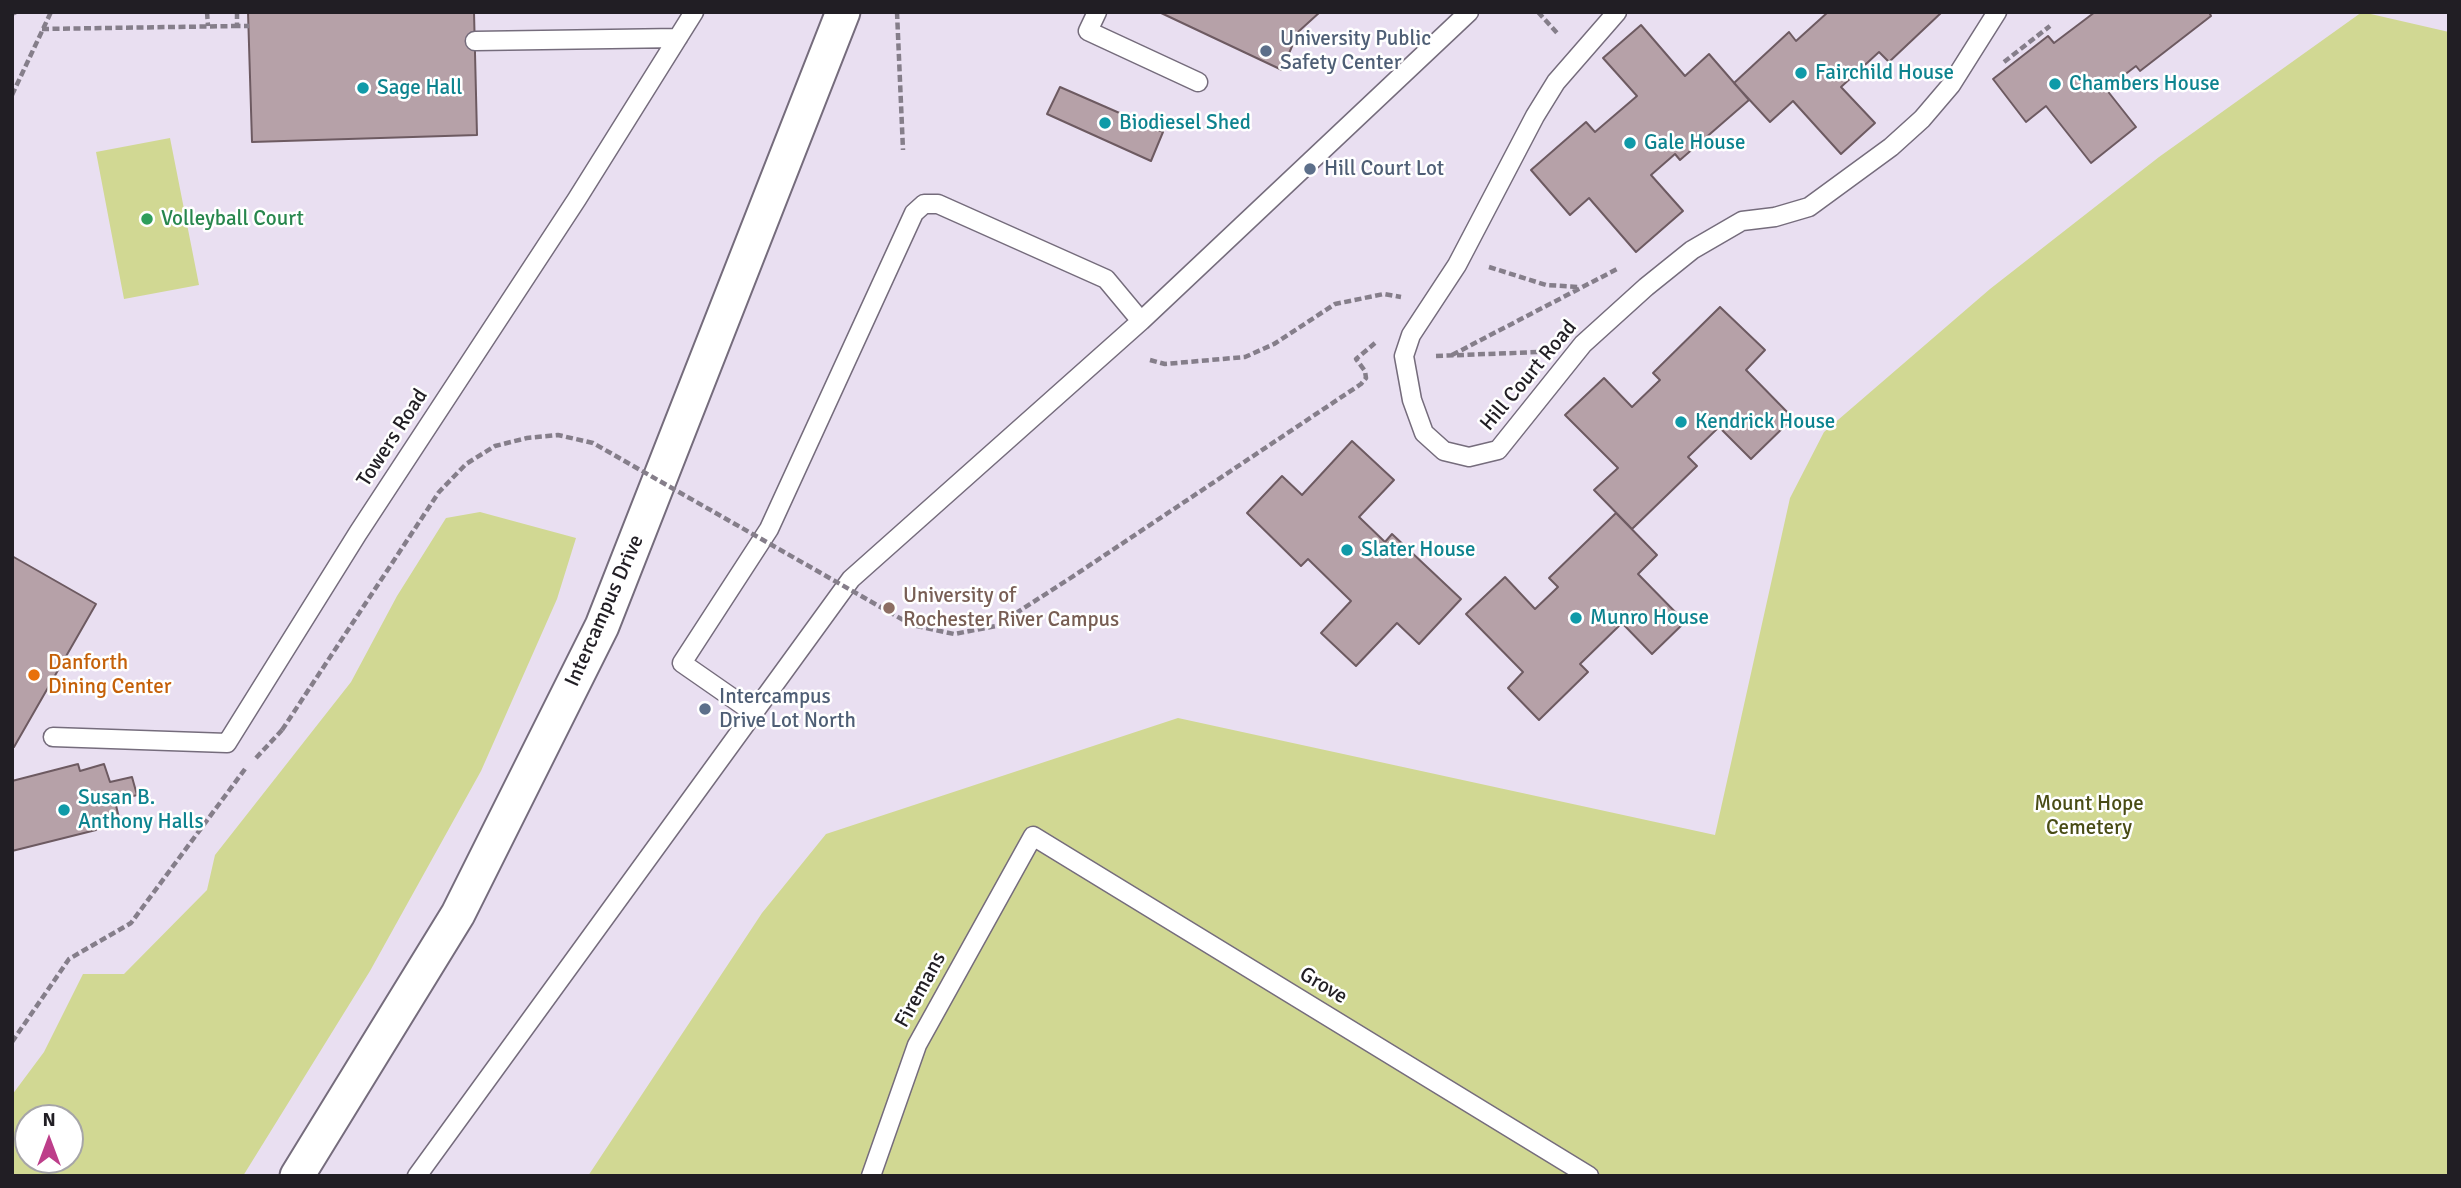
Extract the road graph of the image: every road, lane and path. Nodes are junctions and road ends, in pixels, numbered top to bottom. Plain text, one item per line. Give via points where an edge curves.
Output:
1 (51, 12) edge
2 (207, 12) edge
3 (237, 12) edge
4 (694, 12) edge
5 (843, 12) edge
6 (897, 12) edge
7 (1097, 12) edge
8 (1469, 12) edge
9 (1538, 12) edge
10 (1617, 12) edge
11 (1997, 12) edge
12 (208, 26) junction
13 (237, 26) junction
14 (248, 26) dead end
15 (42, 29) junction
16 (1561, 37) dead end
17 (678, 38) junction
18 (475, 41) dead end
19 (1198, 82) dead end
20 (12, 95) edge
21 (903, 150) dead end
22 (1487, 266) dead end
23 (1623, 266) dead end
24 (1580, 287) junction
25 (1412, 300) dead end
26 (1141, 321) junction
27 (1376, 342) dead end
28 (1452, 355) junction
29 (1428, 357) dead end
30 (1150, 360) dead end
31 (1569, 363) junction
32 (754, 713) junction
33 (53, 737) dead end
34 (1033, 836) joint
35 (12, 1042) edge
36 (304, 1173) edge
37 (417, 1176) edge
38 (871, 1176) edge
39 (1589, 1176) edge

1 - 15 path
2 - 12 path
3 - 13 path
4 - 17 lane, Towers Road
5 - 36 street, Intercampus Drive via 603,626 458,914
6 - 21 path
7 - 19 lane via 1088,31
8 - 26 lane
9 - 16 path
10 - 31 lane, Hill Court Road via 1577,55 1535,116 1457,265 1411,335 1404,356 1412,401 1424,433 1444,451 1469,457 1498,450
11 - 31 lane, Hill Court Road via 1951,85 1891,147 1809,206 1775,218 1742,221 1692,250 1583,344
12 - 13 path
12 - 15 path
13 - 14 path
15 - 20 path
17 - 18 lane
17 - 33 lane, Towers Road via 228,743
22 - 24 path via 1546,285
23 - 24 path
24 - 28 path
25 - 30 path via 1384,294 1335,304 1274,344 1245,357 1165,364
26 - 32 lane via 852,579
26 - 32 lane via 1105,279 938,204 924,204 914,213 769,529 682,663
27 - 35 path, bridge via 1356,359 1366,378 1361,384 996,626 954,634 912,625 593,443 558,435 495,446 466,464 439,492 282,730 239,776 131,923 69,959
28 - 29 path
28 - 31 path via 1545,352
32 - 37 lane
34 - 38 lane, Firemans via 917,1045
34 - 39 lane, Grove

